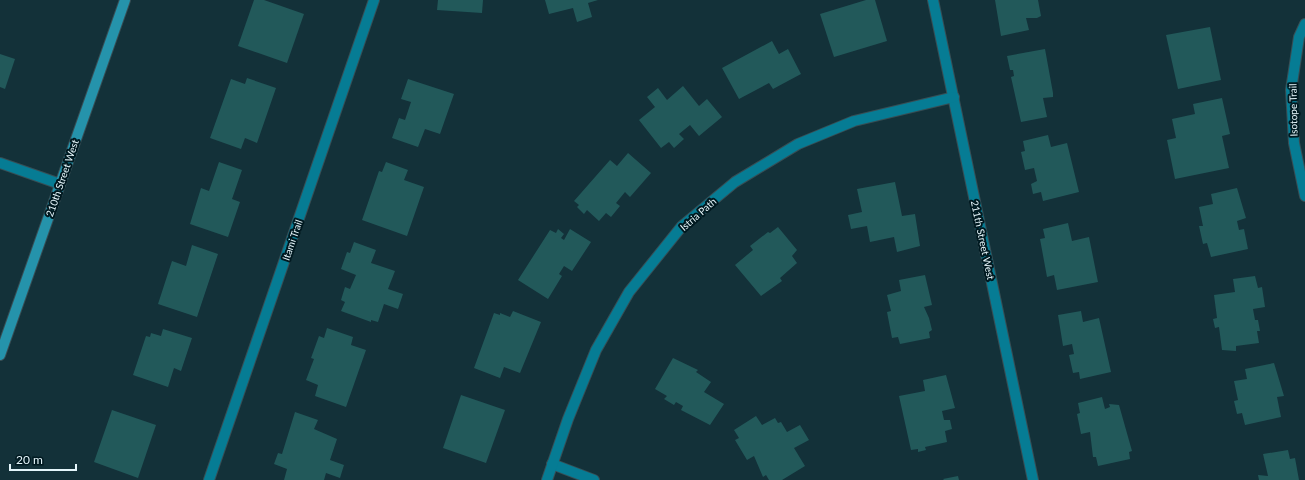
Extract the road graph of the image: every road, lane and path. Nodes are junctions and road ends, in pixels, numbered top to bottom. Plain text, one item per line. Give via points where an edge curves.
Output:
1 (124, 0) edge
2 (374, 0) edge
3 (933, 0) edge
4 (1305, 24) edge
5 (954, 97) junction
6 (0, 163) edge
7 (60, 184) junction
8 (1305, 196) edge
9 (0, 355) edge
10 (552, 464) junction
11 (209, 480) edge
12 (547, 480) edge
13 (594, 480) edge
14 (1033, 480) edge

1 - 7 street, 210th Street West
2 - 11 street, Itami Trail
3 - 5 street, 211th Street West
4 - 8 street, Isotope Trail via 1299,37 1291,90 1294,143
5 - 10 street, Istria Path via 854,121 798,144 735,182 682,226 628,292 596,350
5 - 14 street, 211th Street West
6 - 7 street
7 - 9 street, 210th Street West
10 - 12 street, Istria Path
10 - 13 street

